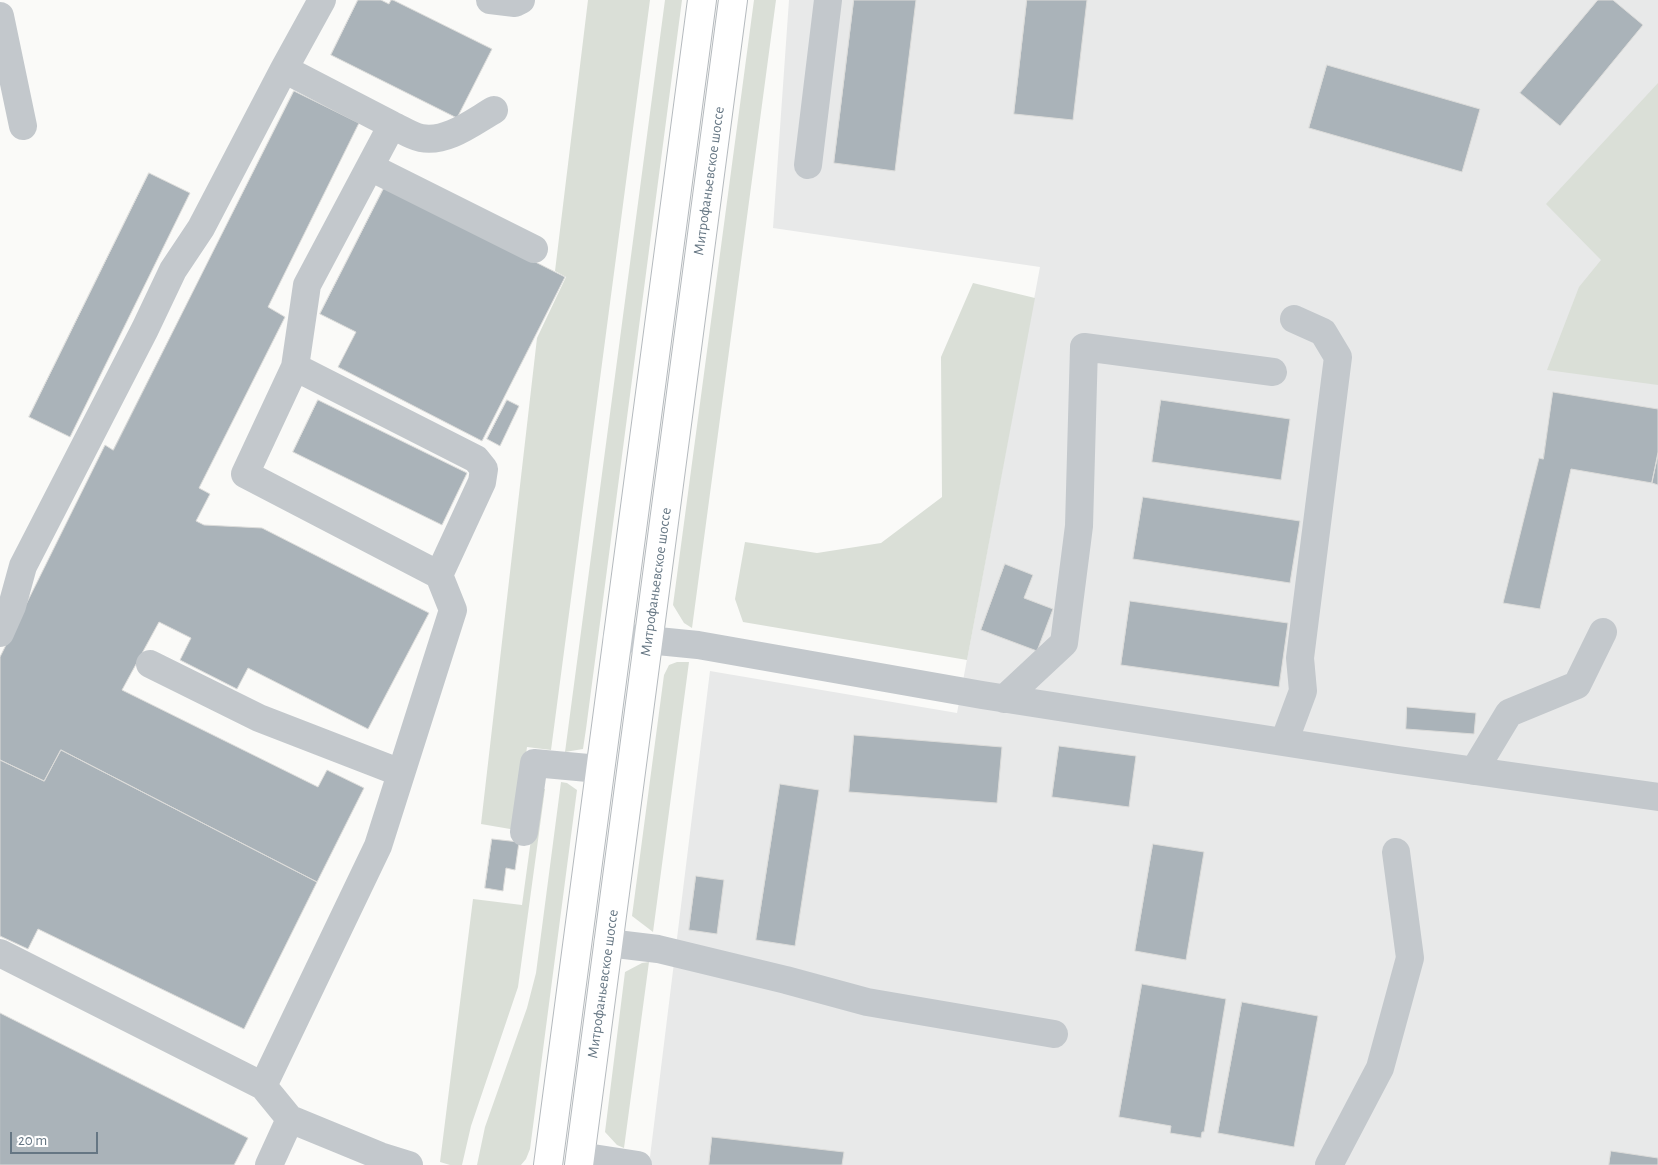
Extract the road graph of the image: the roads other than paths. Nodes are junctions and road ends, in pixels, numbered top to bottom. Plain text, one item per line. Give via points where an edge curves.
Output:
1 (322, 0) edge
2 (490, 0) edge
3 (520, 0) edge
4 (702, 0) edge
5 (734, 0) edge
6 (828, 0) edge
7 (0, 16) edge
8 (284, 69) junction
9 (494, 110) dead end
10 (392, 125) junction
11 (23, 126) dead end
12 (808, 165) dead end
13 (370, 167) junction
14 (534, 249) dead end
15 (1294, 318) dead end
16 (295, 367) junction
17 (1273, 372) dead end
18 (439, 574) junction
19 (0, 632) edge
20 (1603, 632) dead end
21 (617, 637) junction
22 (648, 641) junction
23 (150, 664) dead end
24 (1004, 698) junction
25 (1284, 742) junction
26 (600, 770) junction
27 (1474, 772) junction
28 (401, 773) junction
29 (1656, 794) edge
30 (524, 832) dead end
31 (1396, 852) dead end
32 (608, 943) junction
33 (0, 953) edge
34 (1054, 1034) dead end
35 (263, 1086) junction
36 (290, 1119) junction
37 (379, 1160) edge
38 (579, 1161) edge
39 (269, 1165) edge
40 (409, 1165) edge
41 (548, 1165) edge
42 (638, 1165) edge
43 (1329, 1165) edge

1 - 8 street
2 - 3 street via 515,3
4 - 21 main road, Митрофаньевское шоссе
5 - 22 main road, Митрофаньевское шоссе
6 - 12 street
7 - 11 street
8 - 10 street
8 - 19 street via 201,228 173,270 23,566 12,606
9 - 10 street via 436,139 420,138
10 - 13 street
13 - 14 street
13 - 16 street via 308,285
15 - 25 street via 1323,332 1338,358 1300,658 1303,691
16 - 18 street via 476,459 484,469 482,482
16 - 18 street via 245,474
17 - 24 street via 1084,347 1079,526 1064,642
18 - 28 street via 453,610
20 - 27 street via 1577,685 1509,713
21 - 22 street
21 - 26 main road, Митрофаньевское шоссе
22 - 24 street via 698,645
22 - 32 main road, Митрофаньевское шоссе
23 - 28 street via 259,718
24 - 25 street
25 - 27 street
26 - 30 street via 534,763
26 - 41 main road, Митрофаньевское шоссе
27 - 29 street
28 - 35 street via 378,846
31 - 43 street via 1410,958 1380,1068
32 - 34 street via 658,949 867,1002
32 - 38 main road, Митрофаньевское шоссе
33 - 35 street
35 - 36 street
36 - 37 street
36 - 39 street
37 - 40 street
38 - 42 street

